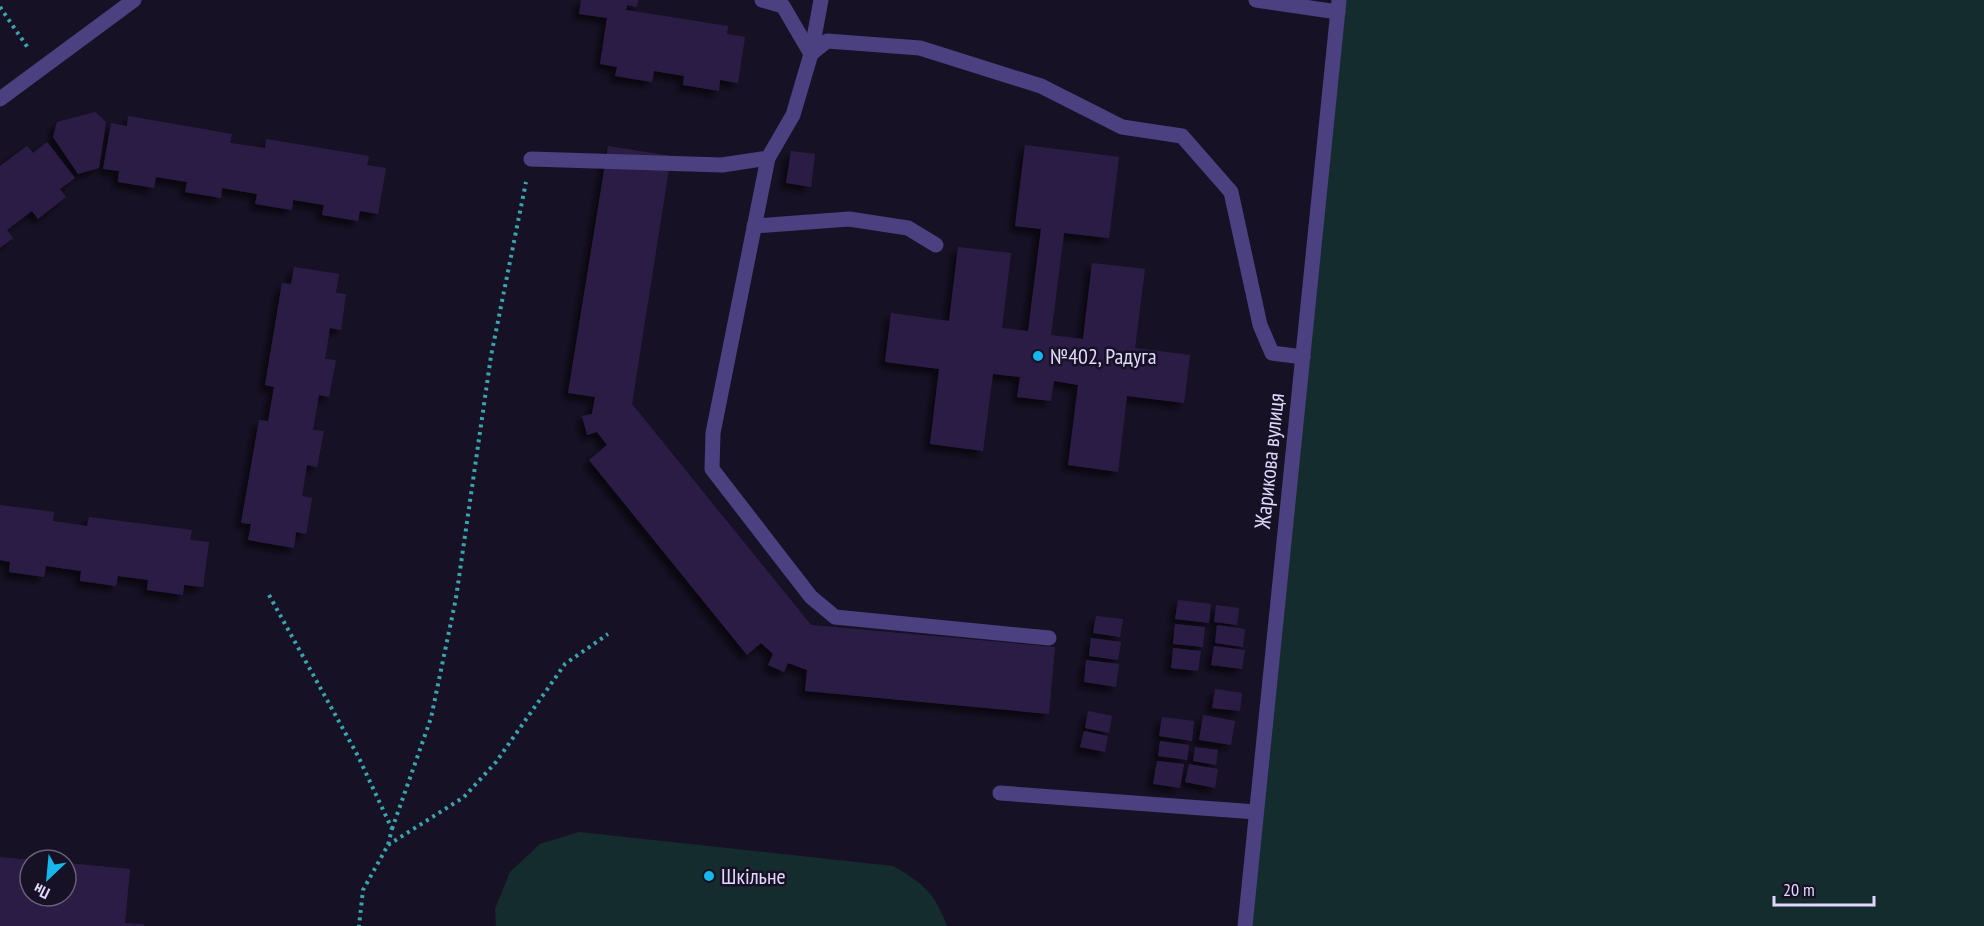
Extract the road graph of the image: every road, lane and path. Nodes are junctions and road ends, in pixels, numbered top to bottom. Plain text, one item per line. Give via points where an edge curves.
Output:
1 (134, 0) edge
2 (762, 0) edge
3 (821, 0) edge
4 (1256, 0) edge
5 (1338, 6) edge
6 (0, 7) edge
7 (811, 54) junction
8 (42, 69) junction
9 (0, 99) edge
10 (768, 158) junction
11 (531, 159) joint
12 (754, 225) junction
13 (936, 245) dead end
14 (1303, 357) dead end
15 (269, 595) dead end
16 (608, 634) dead end
17 (1049, 638) dead end
18 (1000, 793) dead end
19 (1256, 812) junction
20 (392, 829) junction
21 (388, 845) junction
22 (359, 926) edge
23 (1245, 926) edge

1 - 8 street
2 - 7 street via 783,6
3 - 7 street
4 - 5 street
5 - 19 street, Жарикова вулиця
6 - 8 path
7 - 10 street via 793,115
7 - 14 street via 827,41 920,48 1041,86 1122,127 1182,136 1231,192 1260,325 1272,353
8 - 9 street
10 - 11 street via 722,165
10 - 12 street
11 - 20 path via 491,356 456,598 431,718
12 - 13 street via 849,219 908,228
12 - 17 street via 713,433 712,469 811,597 835,617
15 - 20 path via 358,756
16 - 21 path via 565,664 496,762 464,797
18 - 19 street
19 - 23 street, Жарикова вулиця
20 - 21 path
21 - 22 path via 363,890

